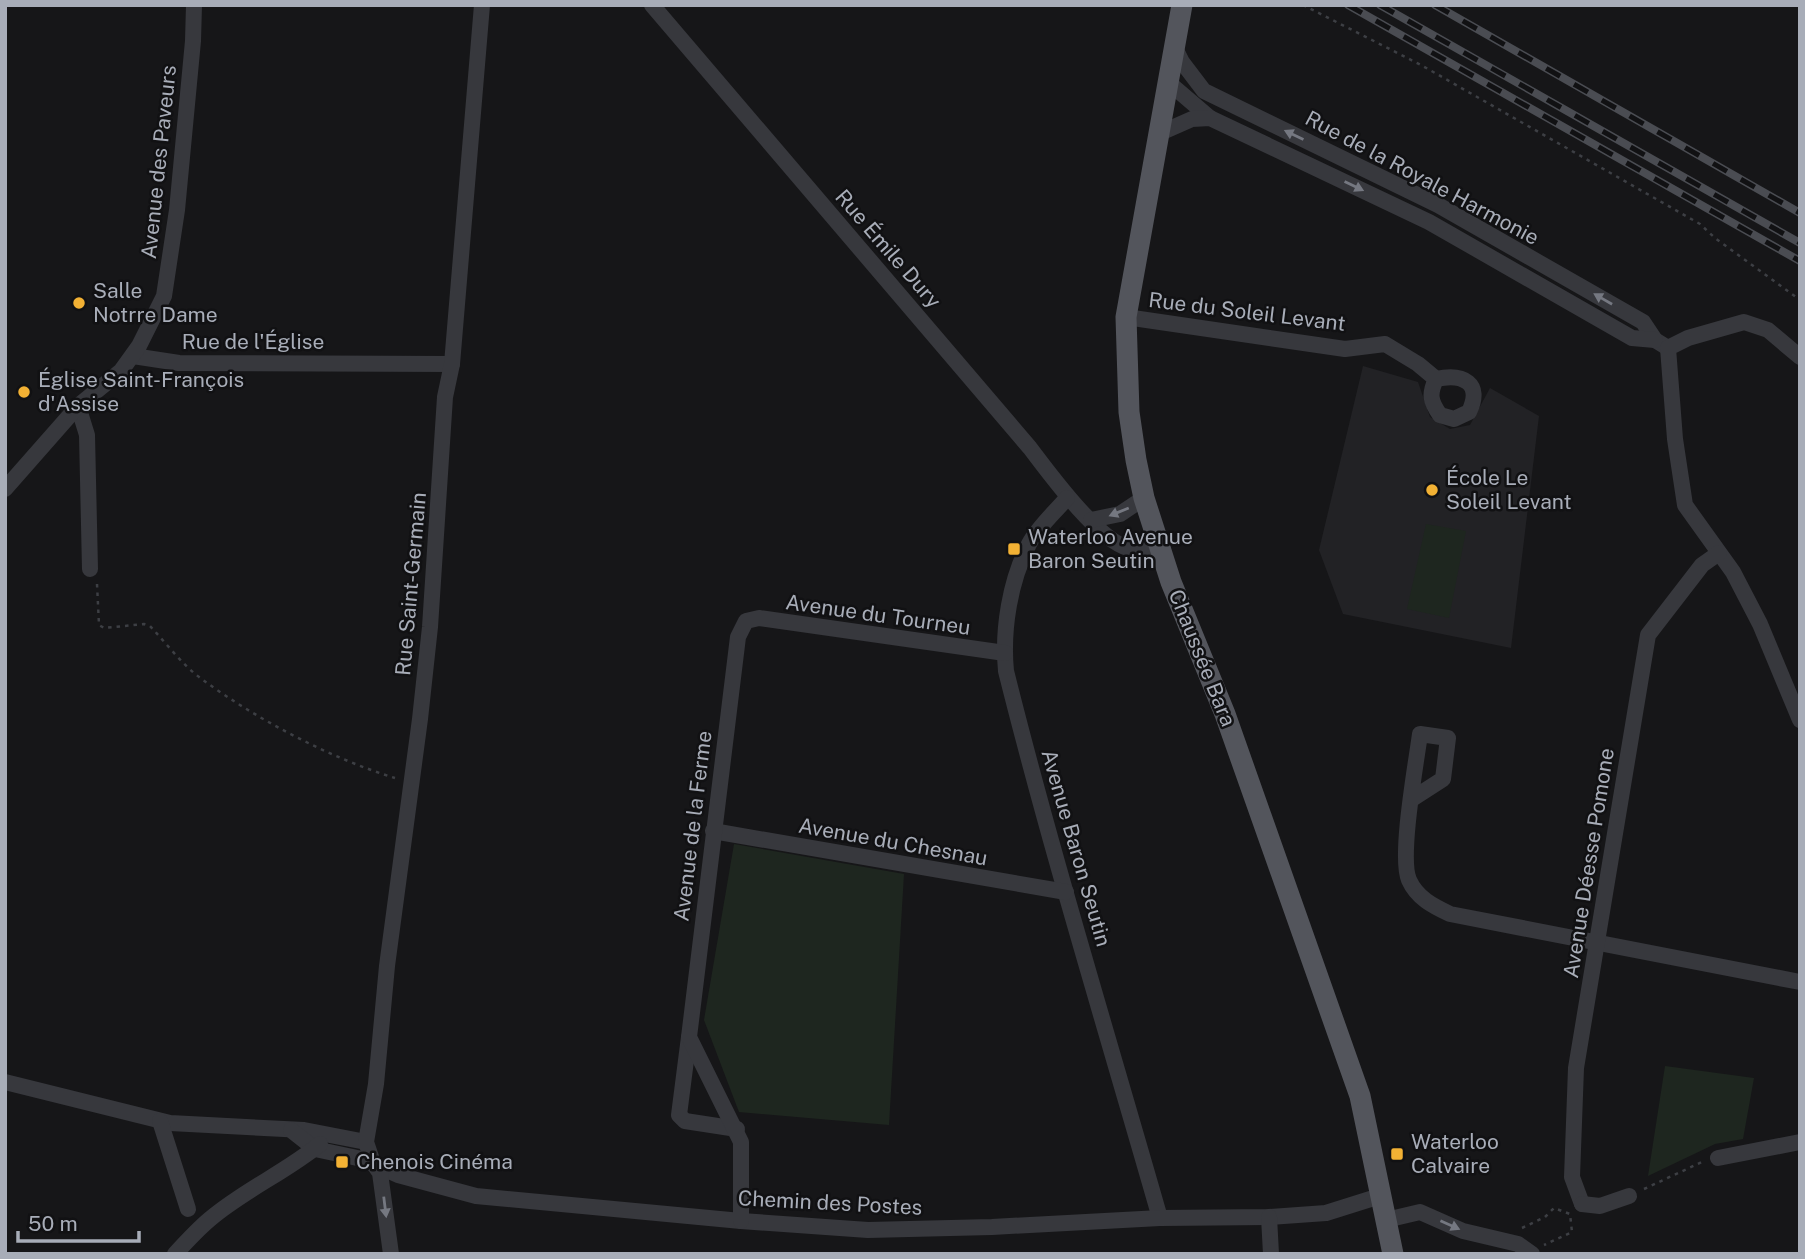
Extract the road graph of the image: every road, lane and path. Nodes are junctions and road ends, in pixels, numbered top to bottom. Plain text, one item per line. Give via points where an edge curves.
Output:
1 (194, 5) edge
2 (482, 5) edge
3 (652, 5) edge
4 (1182, 5) edge
5 (1303, 5) edge
6 (1175, 48) junction
7 (1168, 82) junction
8 (1210, 118) junction
9 (1158, 135) junction
10 (1800, 300) edge
11 (1126, 317) junction
12 (1662, 344) junction
13 (132, 356) junction
14 (1800, 357) edge
15 (452, 364) junction
16 (1436, 379) dead end
17 (78, 406) junction
18 (13, 469) edge
19 (5, 489) edge
20 (1067, 498) junction
21 (1144, 498) junction
22 (1091, 520) junction
23 (1160, 548) junction
24 (1719, 553) junction
25 (90, 569) joint
26 (746, 621) joint
27 (1005, 653) junction
28 (1800, 720) edge
29 (413, 784) junction
30 (1412, 799) dead end
31 (713, 831) junction
32 (1066, 892) junction
33 (1597, 943) junction
34 (1800, 982) edge
35 (689, 1037) junction
36 (5, 1083) edge
37 (160, 1121) junction
38 (737, 1129) junction
39 (291, 1130) junction
40 (331, 1135) junction
41 (366, 1142) junction
42 (1800, 1142) edge
43 (315, 1149) junction
44 (1718, 1158) joint
45 (373, 1163) junction
46 (1380, 1196) junction
47 (1629, 1196) joint
48 (188, 1209) dead end
49 (1576, 1209) junction
50 (1269, 1217) junction
51 (1160, 1219) junction
52 (1385, 1220) junction
53 (741, 1221) junction
54 (1528, 1245) edge
55 (175, 1254) edge
56 (391, 1254) edge
57 (1271, 1254) edge
58 (1393, 1254) edge

1 - 13 street, Avenue des Paveurs via 170,265 159,309
2 - 15 street, Rue Saint-Germain
3 - 20 street, Rue Émile Dury via 1030,448
4 - 6 main road, Chaussée Bara
5 - 10 path via 1421,65 1700,225
6 - 7 main road, Chaussée Bara
12 -> 6 street, Rue de la Royale Harmonie via 1643,322 1438,205 1205,91
7 - 8 street, Rue de la Royale Harmonie
7 - 9 main road, Chaussée Bara
8 - 9 street via 1192,119
8 -> 12 street, Rue de la Royale Harmonie via 1429,222 1632,338
9 - 11 main road, Chaussée Bara
11 - 16 street, Rue du Soleil Levant via 1345,349 1385,344
11 - 21 main road, Chaussée Bara via 1129,412
12 - 14 street via 1744,322 1768,330
12 - 24 street via 1685,505
13 - 15 street, Rue de l'Église via 178,363
13 - 17 street via 121,371
15 - 29 street, Rue Saint-Germain via 445,397 430,627
17 - 18 street
17 - 25 street via 87,435
18 - 19 street
20 - 22 street, Rue Émile Dury
20 - 27 street, Avenue Baron Seutin via 1030,541 1015,579
21 -> 22 street via 1120,514
21 - 23 main road, Chaussée Bara
22 - 23 street, Rue Émile Dury via 1125,548
23 - 46 main road, Chaussée Bara via 1225,714 1344,1047 1360,1096
24 - 28 street via 1760,624
24 - 33 street, Avenue Déesse Pomone via 1702,565 1648,635
25 - 29 path via 97,583 99,625 150,626 202,680 244,706 302,739
26 - 27 street, Avenue du Tourneu via 759,618
26 - 31 street, Avenue de la Ferme via 738,637
27 - 32 street, Avenue Baron Seutin via 1010,687
29 - 41 street, Rue Saint-Germain
30 - 33 street via 1404,858 1408,878 1430,904 1450,914
31 - 32 street, Avenue du Chesnau
31 - 35 street, Avenue de la Ferme
32 - 51 street, Avenue Baron Seutin
33 - 34 street
33 - 49 street, Avenue Déesse Pomone via 1576,1068 1572,1177
35 - 38 street
35 - 38 street, Avenue de la Ferme via 679,1115 685,1121
36 - 37 street
37 - 39 street
37 - 48 street
38 - 53 street via 743,1157
39 - 40 street
39 - 43 street, Chemin des Postes
40 - 41 street
40 - 43 street
41 - 45 street, Rue Saint-Germain
42 - 44 street
43 - 45 street, Chemin des Postes
43 - 55 street via 211,1218
44 - 47 path via 1678,1171
45 - 53 street, Chemin des Postes via 398,1175 476,1196
45 -> 56 street, Rue Saint-Germain via 380,1173
46 - 50 street, Chemin des Postes via 1325,1213
46 - 52 main road, Chaussée Bara
47 - 49 street
49 - 54 path via 1572,1232
49 - 54 path via 1554,1208 1521,1228
50 - 51 street, Chemin des Postes
50 - 57 street
51 - 53 street, Chemin des Postes via 868,1230
52 -> 54 street via 1420,1212 1463,1231
52 - 58 main road, Chaussée Bara

